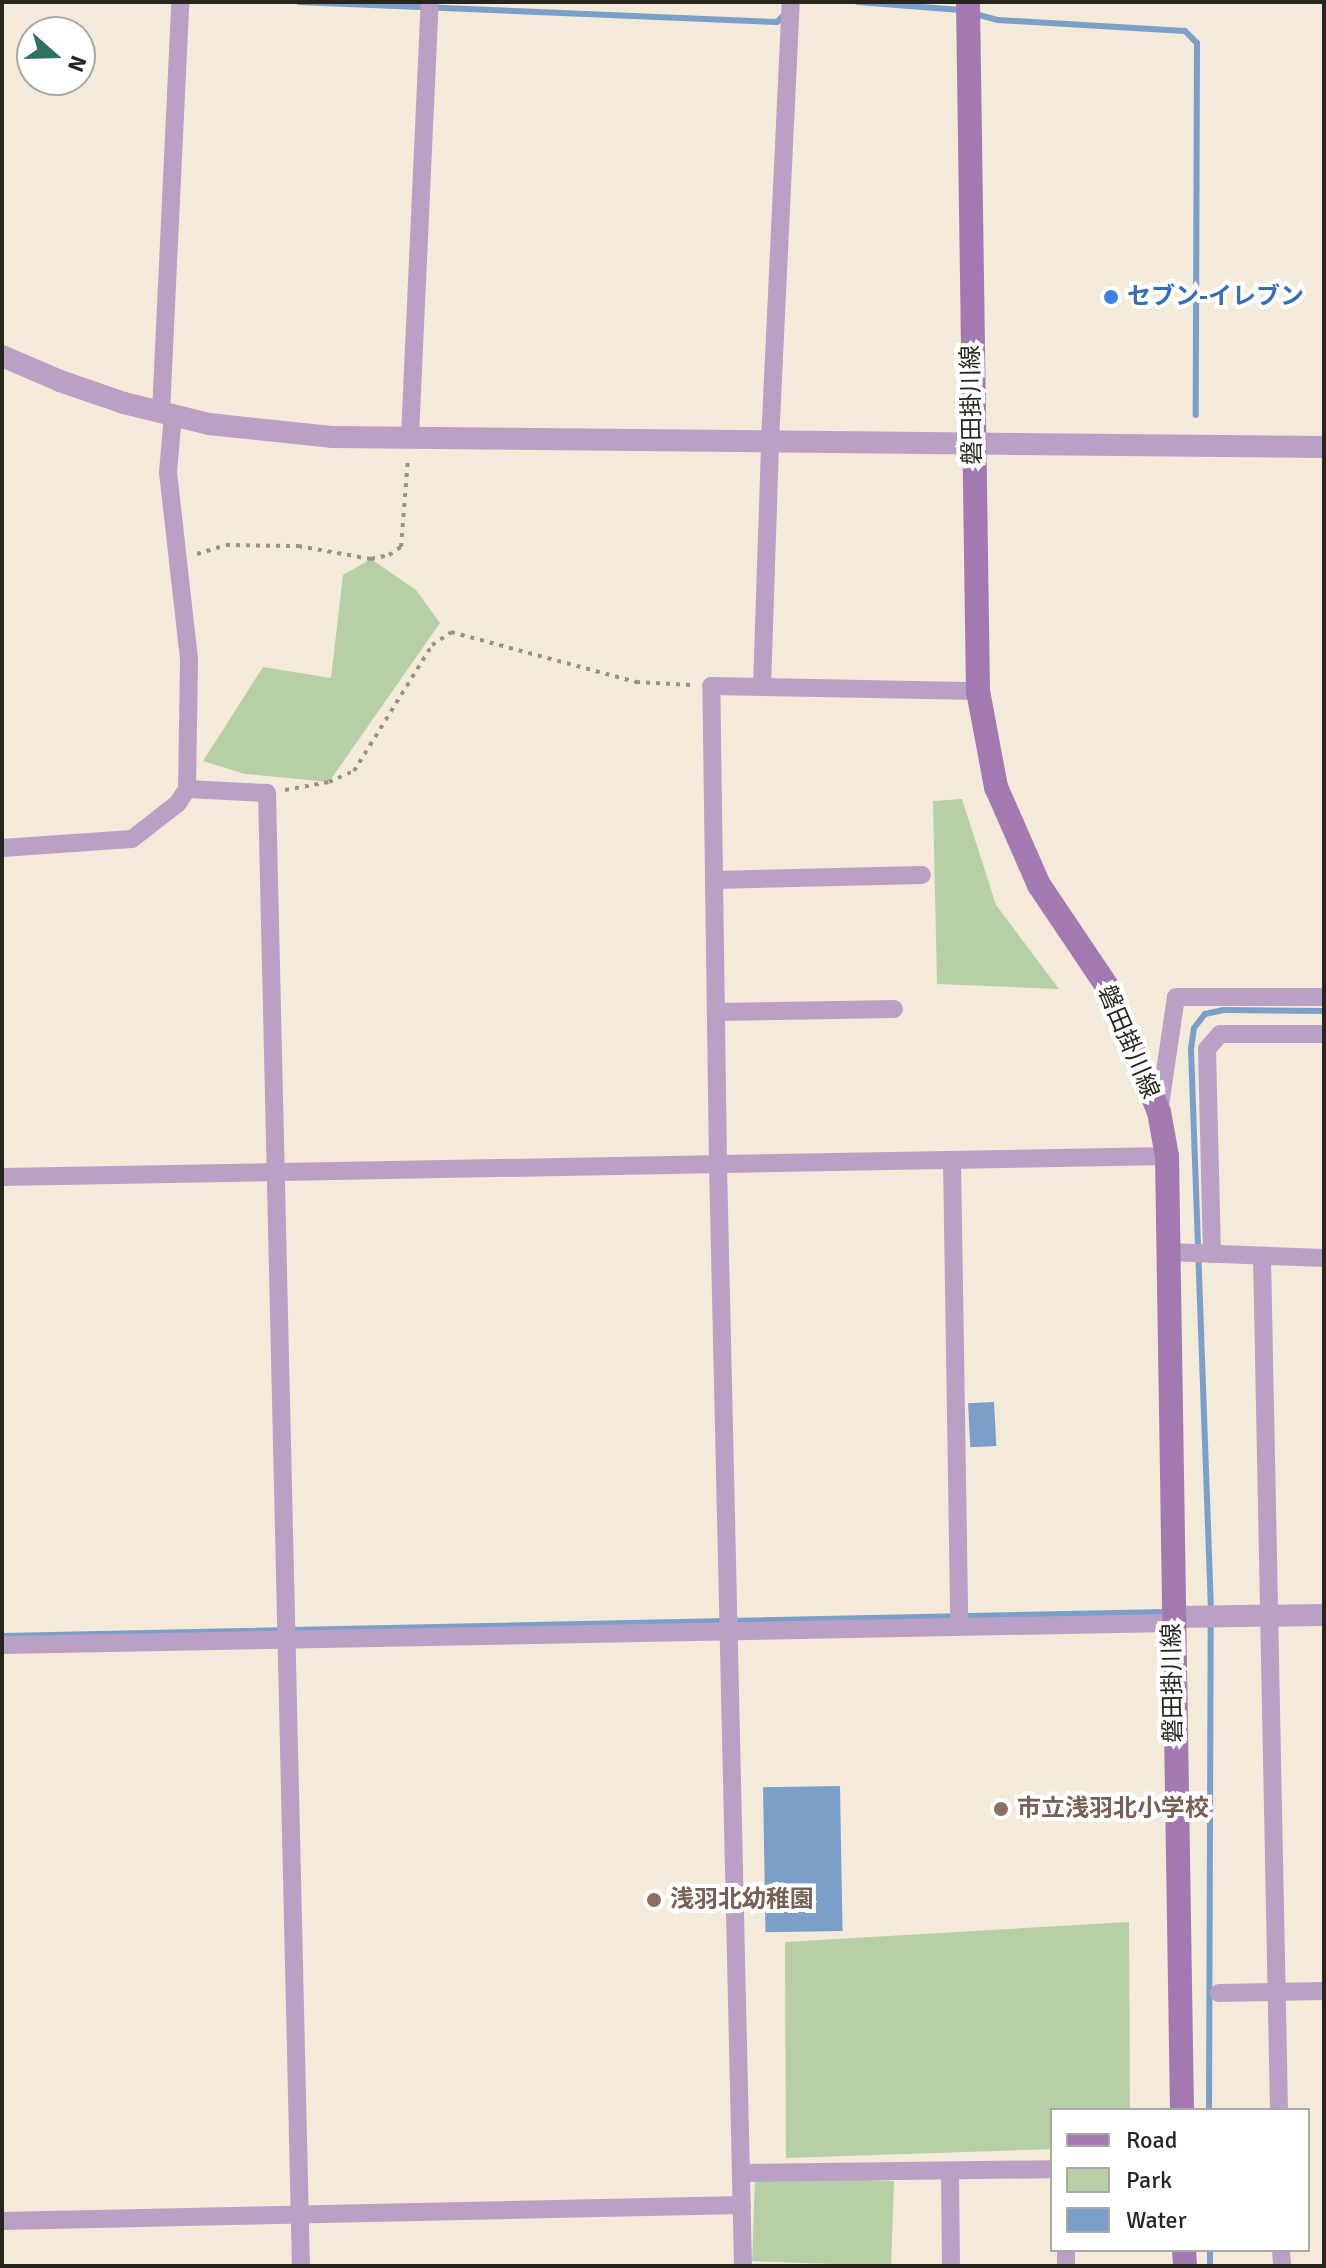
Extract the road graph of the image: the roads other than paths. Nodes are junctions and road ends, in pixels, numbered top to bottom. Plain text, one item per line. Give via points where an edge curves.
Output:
1 (180, 2) edge
2 (430, 2) edge
3 (791, 2) edge
4 (968, 2) edge
5 (2, 356) edge
6 (167, 413) junction
7 (410, 436) junction
8 (770, 442) junction
9 (972, 443) junction
10 (1324, 447) edge
11 (762, 687) junction
12 (978, 691) junction
13 (187, 789) junction
14 (2, 848) edge
15 (922, 875) dead end
16 (714, 880) junction
17 (1324, 997) edge
18 (894, 1009) dead end
19 (716, 1012) junction
20 (1324, 1034) edge
21 (1159, 1112) junction
22 (1167, 1156) junction
23 (952, 1160) junction
24 (718, 1164) junction
25 (277, 1172) junction
26 (2, 1177) edge
27 (1168, 1252) junction
28 (1212, 1254) junction
29 (1262, 1256) junction
30 (1324, 1258) edge
31 (1324, 1615) edge
32 (1270, 1616) junction
33 (1172, 1620) junction
34 (959, 1626) junction
35 (728, 1629) junction
36 (288, 1641) junction
37 (2, 1645) edge
38 (1324, 1991) edge
39 (1219, 1993) dead end
40 (1277, 1993) junction
41 (1182, 2108) edge
42 (1279, 2108) edge
43 (1050, 2169) edge
44 (950, 2171) junction
45 (741, 2173) junction
46 (742, 2205) junction
47 (300, 2215) junction
48 (2, 2221) edge
49 (301, 2266) edge
50 (743, 2266) edge
51 (951, 2266) edge

1 - 6 street
2 - 7 street
3 - 8 street
4 - 9 main road, 磐田掛川線
5 - 6 street via 60,381
6 - 7 street via 264,432
6 - 13 street via 168,472 189,659
7 - 8 street
8 - 9 street
8 - 11 street
9 - 10 street
9 - 12 main road, 磐田掛川線
11 - 12 street
11 - 16 street via 711,686
12 - 21 main road, 磐田掛川線 via 996,787 1008,815 1039,885 1109,989
13 - 14 street via 178,803 132,839
13 - 25 street via 267,793
15 - 16 street
16 - 19 street
17 - 21 street via 1176,997
18 - 19 street
19 - 24 street
20 - 28 street via 1220,1034 1207,1049
21 - 22 main road, 磐田掛川線
22 - 23 street
22 - 27 main road, 磐田掛川線
23 - 24 street
23 - 34 street
24 - 25 street
24 - 35 street
25 - 26 street
25 - 36 street
27 - 28 street
27 - 33 main road, 磐田掛川線
28 - 29 street
29 - 30 street
29 - 32 street
31 - 32 street
32 - 33 street
32 - 40 street
33 - 34 street
33 - 41 main road, 磐田掛川線
34 - 35 street
35 - 36 street
35 - 45 street
36 - 37 street
36 - 47 street
38 - 40 street
39 - 40 street
40 - 42 street
43 - 44 street
44 - 45 street
44 - 51 street
45 - 46 street
46 - 47 street
46 - 50 street
47 - 48 street
47 - 49 street

